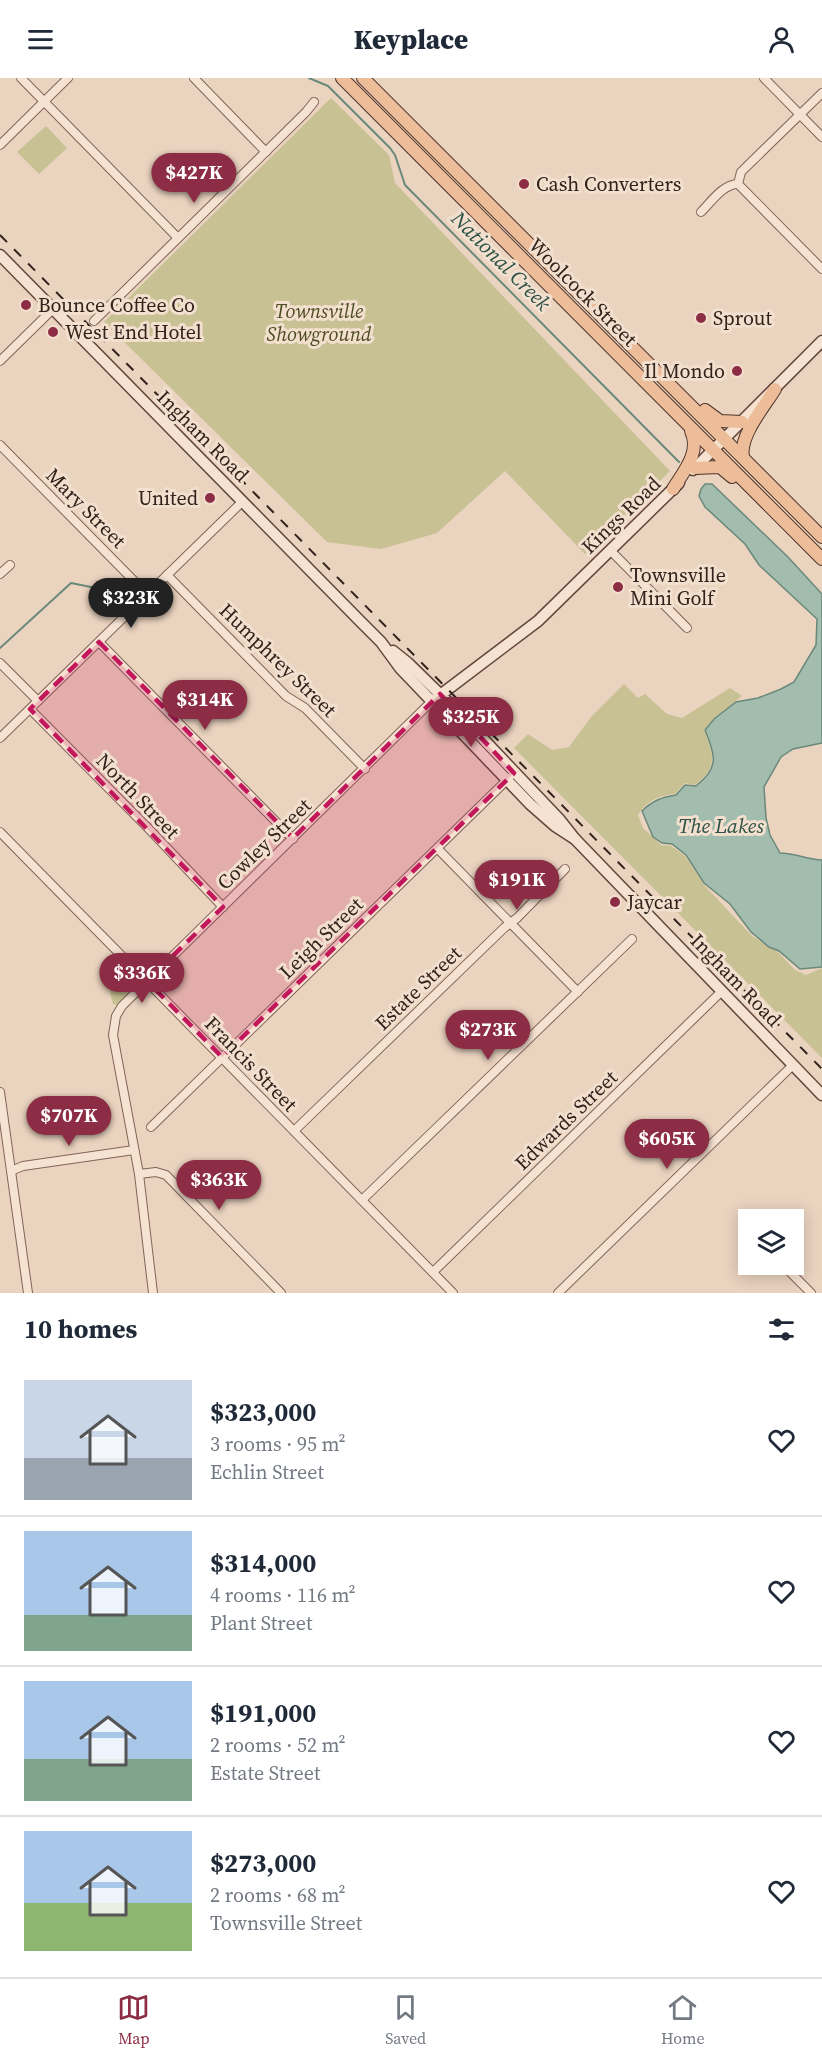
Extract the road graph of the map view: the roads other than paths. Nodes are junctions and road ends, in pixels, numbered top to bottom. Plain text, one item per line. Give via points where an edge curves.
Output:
1 (21, 78) edge
2 (68, 78) edge
3 (194, 78) edge
4 (342, 78) edge
5 (363, 78) edge
6 (764, 78) edge
7 (822, 93) edge
8 (44, 101) junction
9 (314, 102) dead end
10 (800, 115) junction
11 (822, 137) edge
12 (0, 145) edge
13 (266, 152) junction
14 (738, 184) junction
15 (701, 212) dead end
16 (177, 238) junction
17 (0, 255) edge
18 (822, 269) edge
19 (53, 309) junction
20 (596, 310) junction
21 (94, 321) dead end
22 (822, 341) edge
23 (0, 362) edge
24 (775, 389) junction
25 (742, 422) junction
26 (688, 426) junction
27 (724, 439) junction
28 (0, 445) edge
29 (714, 450) junction
30 (743, 458) junction
31 (695, 468) junction
32 (673, 489) junction
33 (243, 501) junction
34 (780, 516) junction
35 (822, 537) edge
36 (610, 550) junction
37 (822, 559) edge
38 (10, 565) dead end
39 (0, 574) edge
40 (168, 575) junction
41 (147, 595) junction
42 (687, 628) dead end
43 (99, 642) junction
44 (0, 663) edge
45 (436, 697) junction
46 (38, 701) junction
47 (30, 709) junction
48 (0, 738) edge
49 (365, 769) junction
50 (511, 776) junction
51 (0, 832) edge
52 (293, 838) junction
53 (438, 849) junction
54 (565, 869) dead end
55 (223, 907) junction
56 (511, 923) junction
57 (632, 939) dead end
58 (147, 981) junction
59 (722, 991) junction
60 (578, 992) junction
61 (222, 1057) junction
62 (793, 1065) junction
63 (0, 1092) edge
64 (822, 1095) edge
65 (151, 1127) dead end
66 (294, 1131) junction
67 (134, 1150) junction
68 (11, 1171) junction
69 (139, 1174) junction
70 (362, 1200) junction
71 (433, 1272) junction
72 (793, 1275) edge
73 (28, 1293) edge
74 (153, 1293) edge
75 (281, 1293) edge
76 (453, 1293) edge
77 (558, 1293) edge
78 (811, 1293) edge

1 - 8 street
2 - 8 street
3 - 13 street
4 - 26 main road, Woolcock Street
5 - 20 main road, Woolcock Street
6 - 10 street
7 - 10 street
8 - 12 street
8 - 16 street
9 - 13 street
10 - 11 street
10 - 14 street via 741,172
13 - 16 street
14 - 15 street via 726,187
14 - 18 street
16 - 21 street
17 - 19 main road, Ingham Road
19 - 23 street
19 - 33 main road, Ingham Road
20 - 25 main road via 631,337 710,415 724,422
20 - 27 main road, Woolcock Street
22 - 24 main road, Kings Road
24 - 25 main road, Kings Road
24 - 30 main road via 746,436
25 - 27 main road, Kings Road
26 - 29 main road, Woolcock Street
26 - 32 main road via 695,440 694,451
27 - 29 main road, Kings Road
27 - 30 main road, Woolcock Street
28 - 41 street, Mary Street
29 - 31 main road, Kings Road
29 - 34 main road, Woolcock Street
30 - 35 main road, Woolcock Street
31 - 32 main road, Kings Road
31 - 34 main road via 724,469
32 - 36 main road, Kings Road
33 - 40 street
33 - 45 main road, Ingham Road via 381,642 408,663
34 - 37 main road, Woolcock Street
36 - 42 street
36 - 45 main road, Kings Road via 538,621
38 - 39 street
40 - 41 street
40 - 49 street, Humphrey Street via 286,696 305,708
41 - 43 street
43 - 46 street
43 - 52 street
44 - 46 street
45 - 49 street, Cowley Street
45 - 50 main road, Ingham Road
46 - 47 street
47 - 48 street
47 - 55 street, North Street
49 - 52 street, Cowley Street
50 - 53 street, Leigh Street
50 - 59 main road, Ingham Road via 540,813 575,839
51 - 58 street, Francis Street
52 - 55 street, Cowley Street
53 - 56 street
53 - 61 street, Leigh Street
54 - 56 street, Estate Street
55 - 58 street, Cowley Street
56 - 60 street
56 - 66 street, Estate Street
57 - 60 street
58 - 61 street, Francis Street
58 - 67 street, Cowley Street via 118,1012 114,1022
59 - 62 main road, Ingham Road
59 - 71 street, Edwards Street
60 - 70 street
61 - 65 street, Leigh Street
61 - 66 street, Francis Street
62 - 64 main road, Ingham Road
62 - 77 street
63 - 68 street
66 - 70 street, Francis Street
67 - 68 street
67 - 69 street
68 - 73 street
69 - 74 street
69 - 75 street via 166,1175
70 - 71 street, Francis Street
71 - 76 street, Francis Street
72 - 78 street

